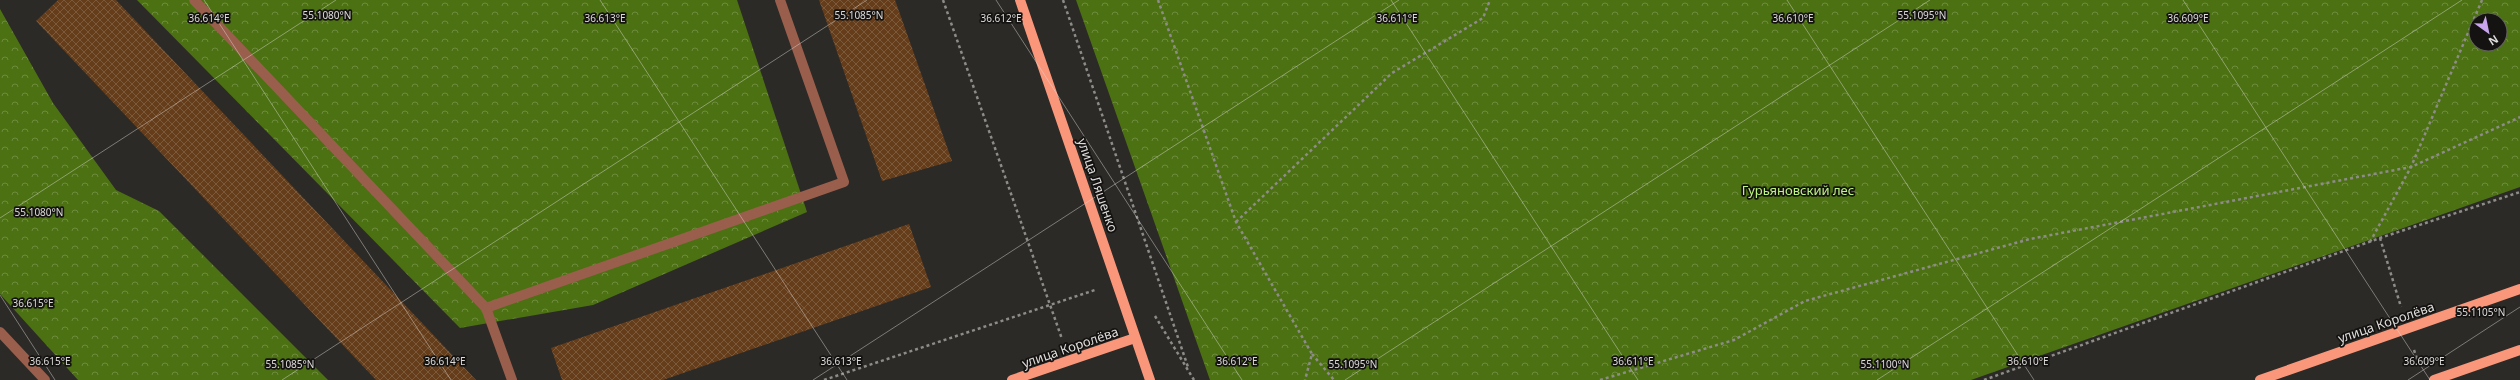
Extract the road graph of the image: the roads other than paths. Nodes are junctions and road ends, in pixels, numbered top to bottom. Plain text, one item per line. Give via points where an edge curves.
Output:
1 (194, 0) edge
2 (780, 0) edge
3 (1020, 0) edge
4 (2520, 289) edge
5 (486, 308) junction
6 (0, 332) edge
7 (1136, 338) junction
8 (2520, 350) edge
9 (45, 380) edge
10 (512, 380) edge
11 (1012, 380) edge
12 (1150, 380) edge
13 (2260, 380) edge
14 (2434, 380) edge

1 - 5 lane
2 - 5 lane via 844,182
3 - 7 main road, улица Ляшенко
4 - 13 main road, улица Королёва
5 - 10 lane
6 - 9 lane
7 - 11 main road, улица Королёва
7 - 12 main road, улица Ляшенко
8 - 14 main road

